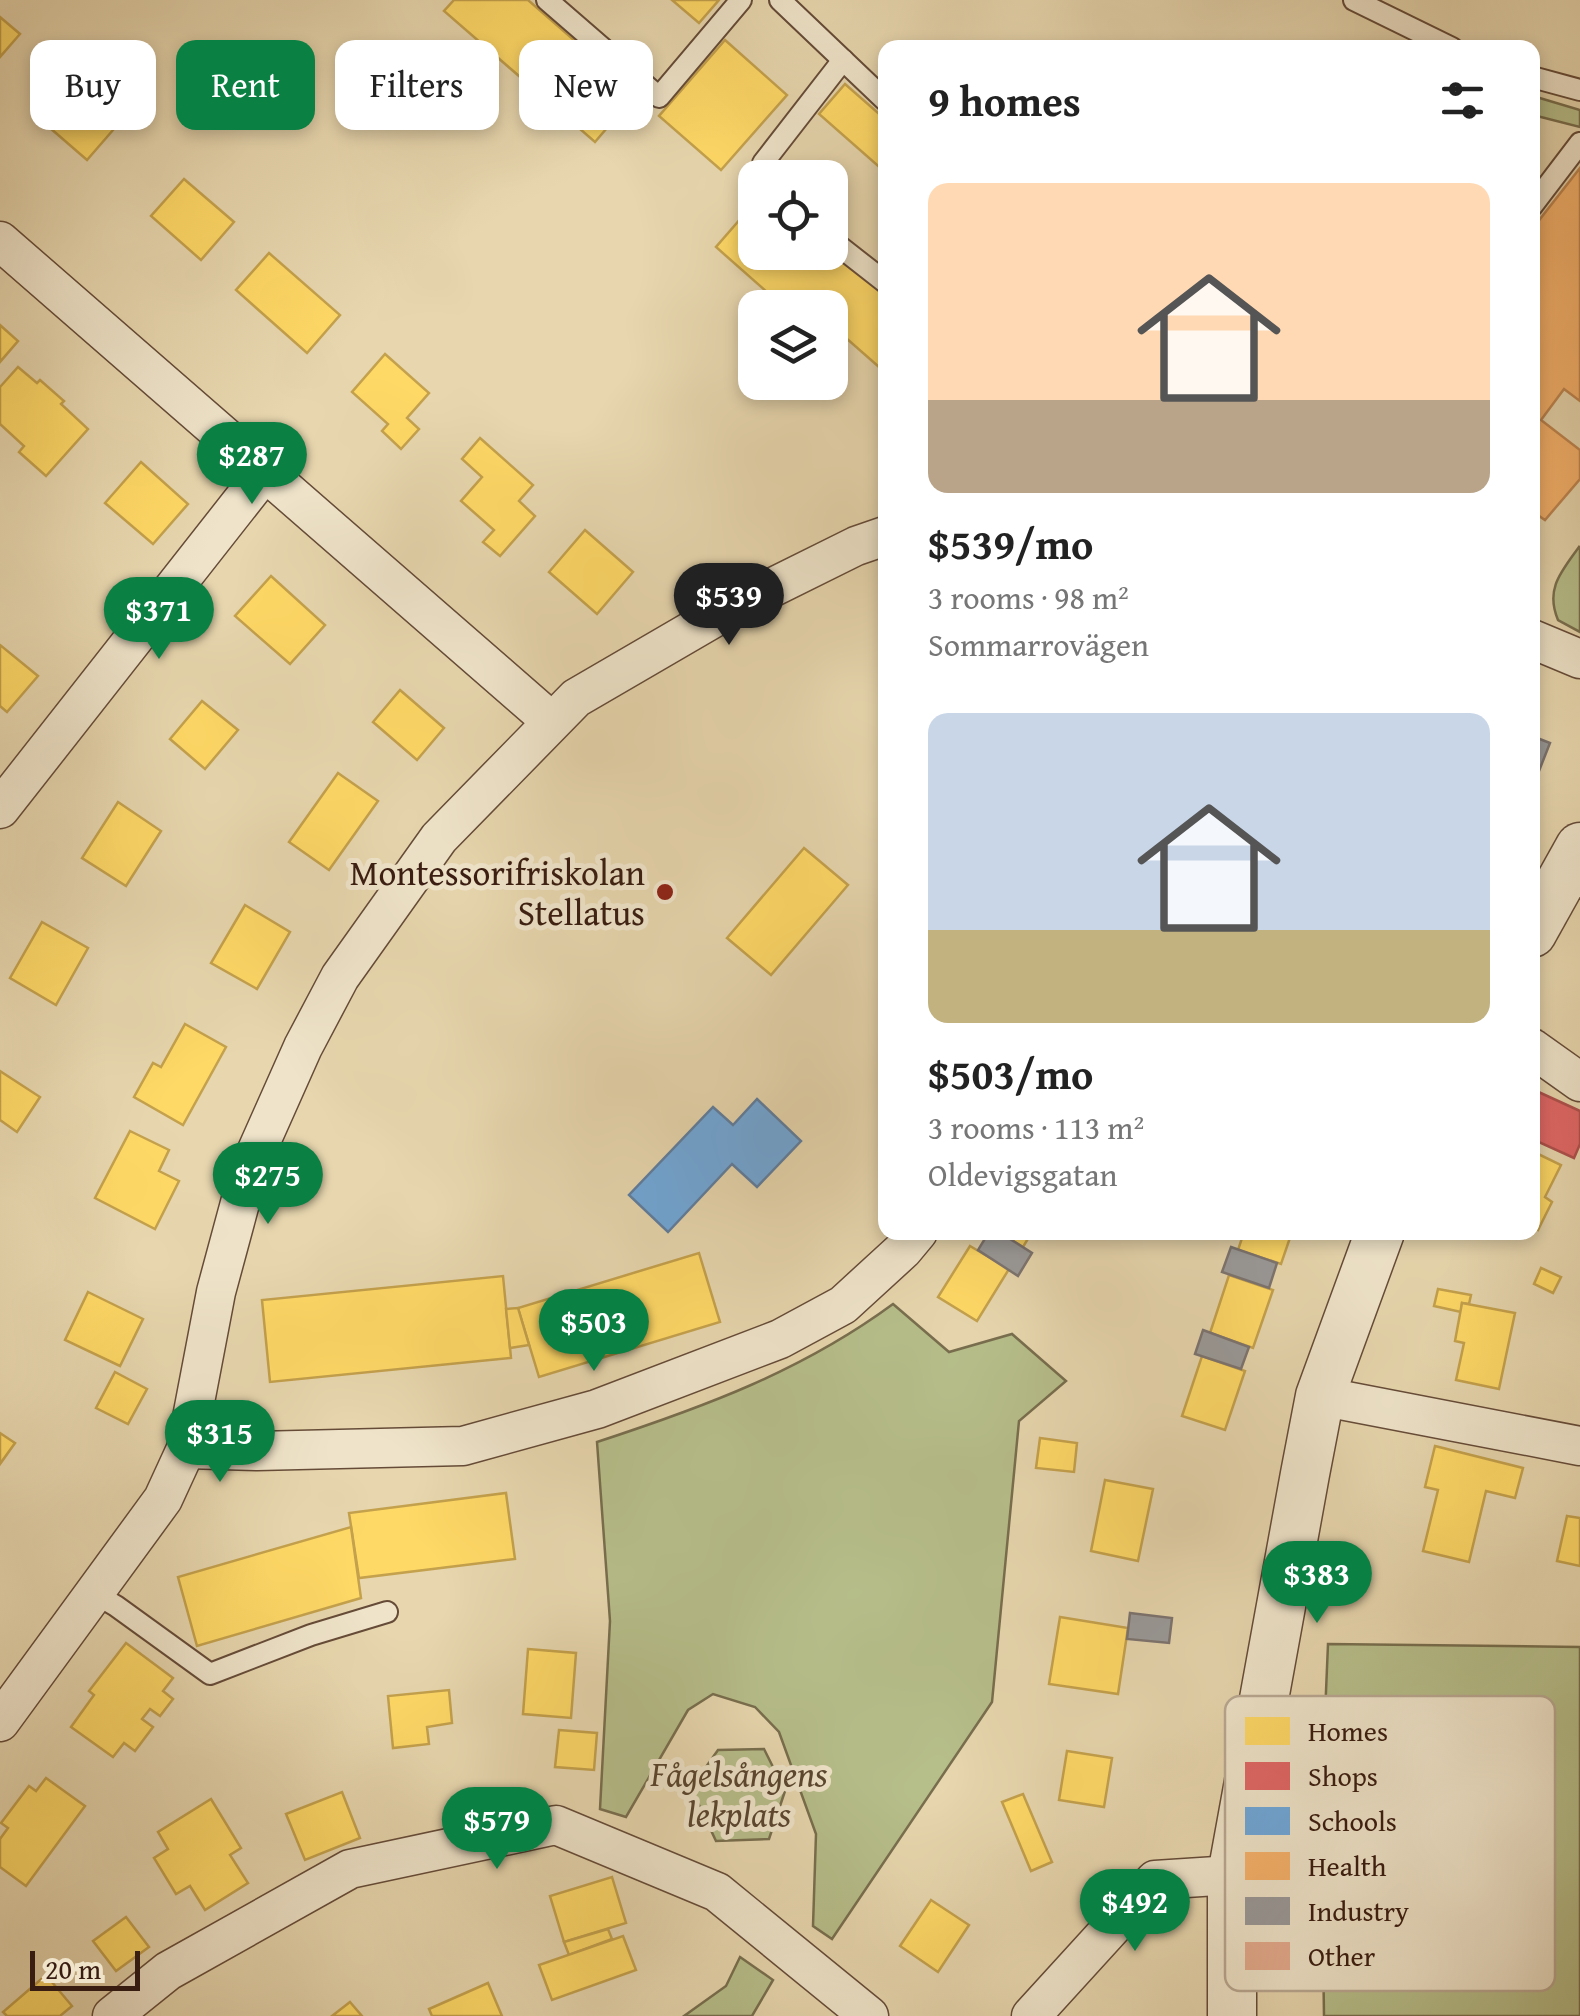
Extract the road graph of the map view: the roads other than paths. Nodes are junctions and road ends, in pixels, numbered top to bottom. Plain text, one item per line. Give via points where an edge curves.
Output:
1 (548, 0) edge
2 (741, 0) edge
3 (780, 0) edge
4 (1354, 0) edge
5 (1436, 40) edge
6 (843, 60) junction
7 (1540, 79) edge
8 (1580, 90) edge
9 (878, 93) edge
10 (1580, 143) edge
11 (766, 160) edge
12 (1540, 196) edge
13 (0, 241) edge
14 (848, 253) edge
15 (878, 277) edge
16 (264, 473) junction
17 (878, 538) edge
18 (1540, 642) edge
19 (1580, 659) edge
20 (551, 721) junction
21 (0, 810) edge
22 (1580, 847) edge
23 (1540, 919) edge
24 (1540, 1054) edge
25 (1580, 1082) edge
26 (911, 1240) edge
27 (1377, 1240) edge
28 (1320, 1396) junction
29 (1580, 1446) edge
30 (186, 1449) junction
31 (94, 1593) junction
32 (386, 1612) dead end
33 (1265, 1696) edge
34 (0, 1722) edge
35 (1225, 1875) edge
36 (112, 2016) edge
37 (869, 2016) edge
38 (1031, 2016) edge

1 - 2 lane via 659,96
3 - 6 lane
4 - 5 lane
6 - 9 lane
6 - 11 lane
7 - 8 lane
10 - 12 lane
13 - 16 street
14 - 15 lane
16 - 20 street
16 - 21 street
17 - 20 street via 729,609 576,698
18 - 19 street
20 - 30 street via 439,838 340,977 303,1047 250,1166 216,1292
22 - 23 street
24 - 25 street
26 - 30 street via 843,1305 780,1339 598,1409 463,1446
27 - 28 street
28 - 29 street
28 - 33 street
30 - 31 street via 163,1499
31 - 32 lane via 210,1674
31 - 34 street
35 - 38 street via 1155,1880
36 - 37 street via 168,1971 350,1869 556,1825 716,1892

